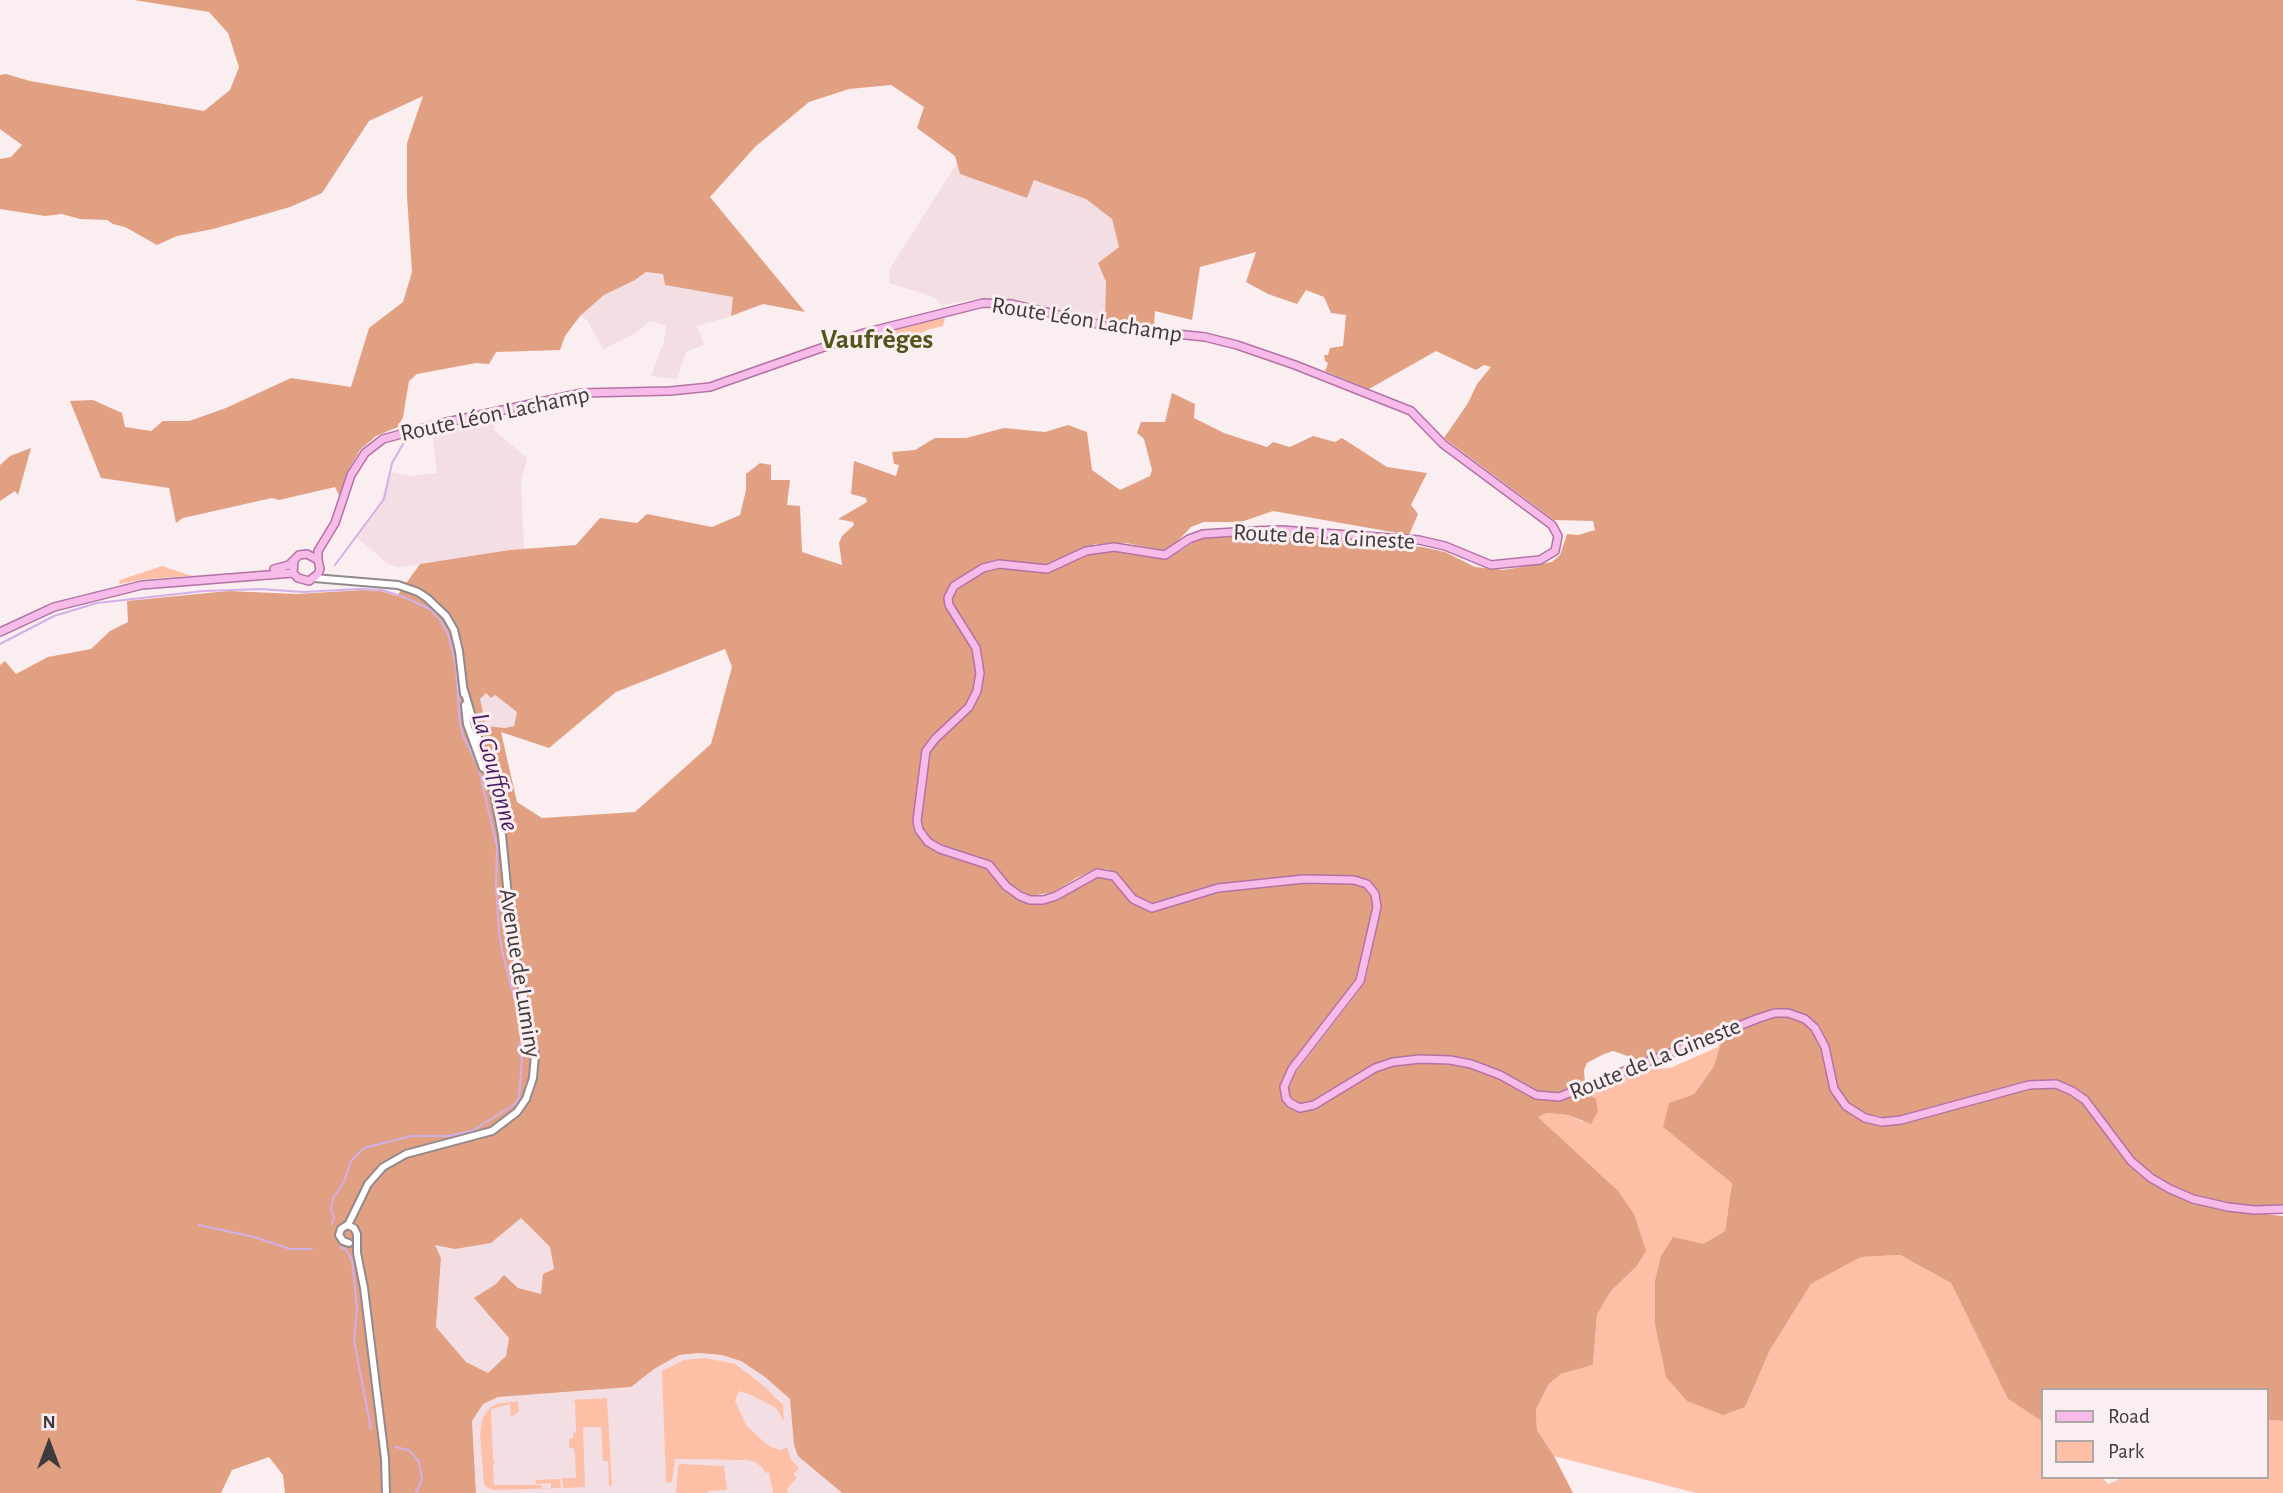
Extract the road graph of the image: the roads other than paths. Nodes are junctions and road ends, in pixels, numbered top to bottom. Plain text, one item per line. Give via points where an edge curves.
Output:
1 (338, 514) junction
2 (1558, 541) joint
3 (307, 554) junction
4 (318, 560) junction
5 (294, 561) junction
6 (320, 569) junction
7 (293, 573) junction
8 (219, 578) junction
9 (314, 578) junction
10 (332, 580) junction
11 (0, 632) edge
12 (2283, 1209) edge
13 (351, 1226) junction
14 (356, 1238) junction
15 (349, 1243) junction
16 (357, 1253) junction
17 (386, 1493) edge

1 - 2 main road, Route Léon Lachamp via 359,460 383,439 400,433 582,393 710,387 863,332 963,306 996,303 1110,327 1229,342 1400,406 1552,525
1 - 3 main road, Route Léon Lachamp
1 - 4 main road, Route Léon Lachamp via 320,546
2 - 12 main road, Route de La Gineste via 1555,551 1545,558 1491,565 1419,540 1281,530 1220,532 1196,536 1165,555 1103,548 1047,569 999,564 983,568 950,591 949,605 976,648 979,684 970,707 926,751 918,821 922,837 932,845 989,865 1006,886 1030,900 1056,896 1097,873 1114,876 1133,899 1152,908 1218,888 1304,879 1367,884 1377,907 1360,981 1292,1069 1284,1087 1286,1098 1300,1108 1314,1105 1375,1068 1420,1059 1471,1064 1536,1096 1559,1097 1759,1018 1788,1013 1815,1028 1825,1047 1834,1090 1862,1117 1894,1122 2029,1085 2056,1084 2085,1100 2131,1161 2164,1186 2221,1206
3 - 4 main road
3 - 5 main road
4 - 6 main road
5 - 7 main road
5 - 8 main road via 281,568
6 - 9 main road
6 - 10 street
7 - 8 main road
7 - 9 main road via 303,581
8 - 11 main road via 142,585 74,601
9 - 10 street, Avenue de Luminy
10 - 13 street, Avenue de Luminy via 408,587 438,607 452,625 464,690 493,788 535,1070 517,1112 492,1131 406,1154 383,1167 368,1184
13 - 14 street
13 - 15 street via 342,1227 339,1235
14 - 15 street
14 - 16 street
15 - 16 street
16 - 17 street

